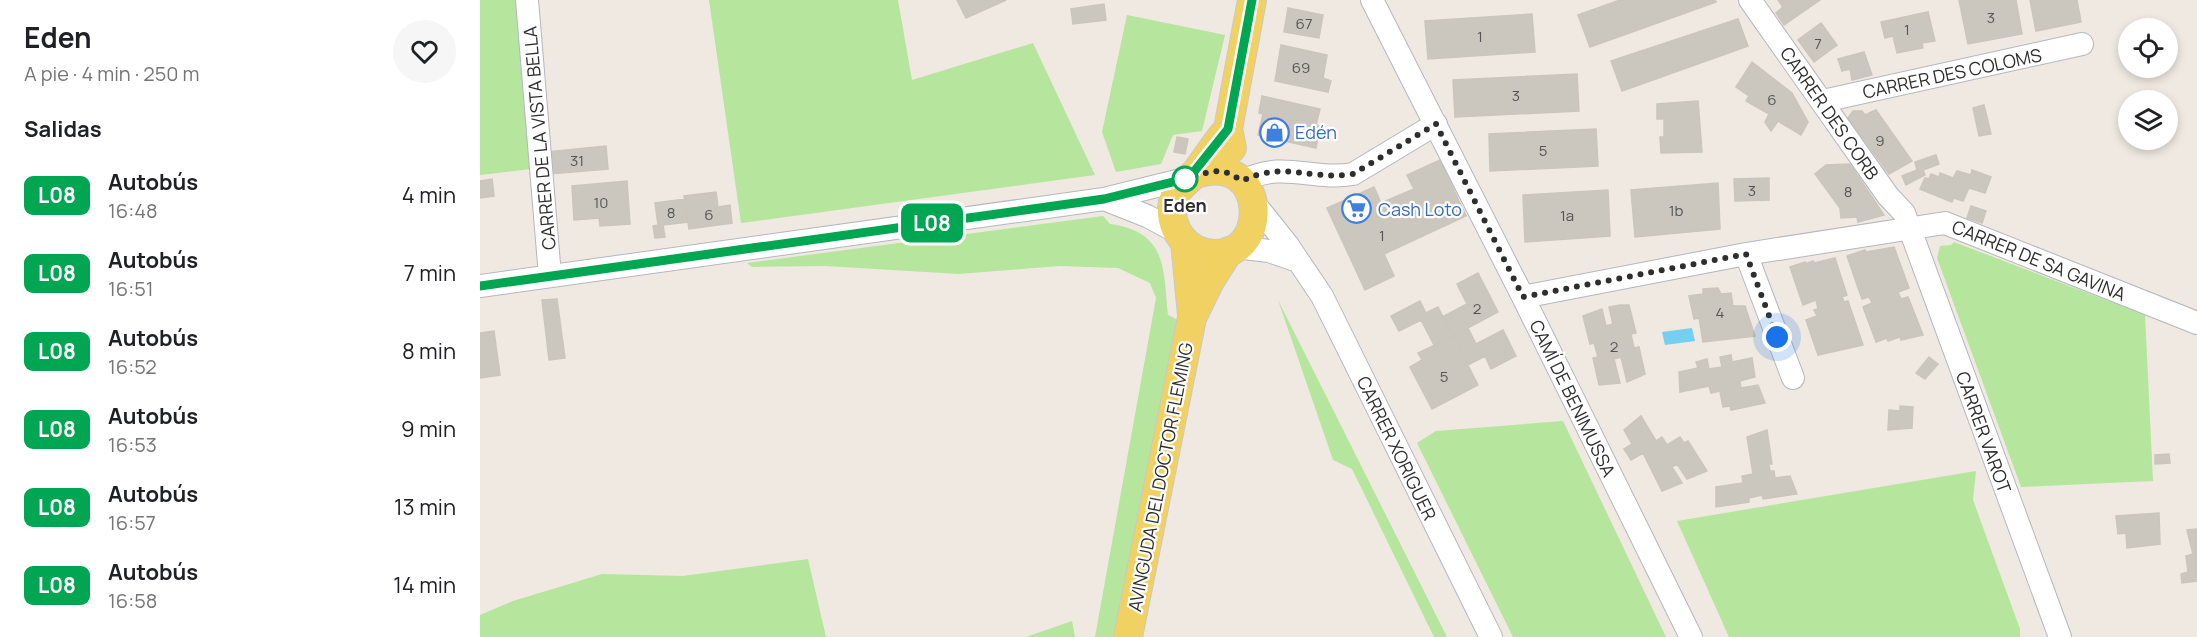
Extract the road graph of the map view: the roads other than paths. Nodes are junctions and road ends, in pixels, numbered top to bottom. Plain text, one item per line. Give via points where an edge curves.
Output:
1 (527, 0) edge
2 (1252, 0) edge
3 (1372, 0) edge
4 (1750, 0) edge
5 (2082, 44) dead end
6 (1822, 102) junction
7 (1436, 124) junction
8 (1228, 129) junction
9 (1191, 177) junction
10 (1246, 188) junction
11 (1104, 199) junction
12 (1908, 227) junction
13 (1181, 237) junction
14 (1232, 249) junction
15 (1746, 254) junction
16 (1298, 261) junction
17 (550, 276) junction
18 (480, 286) edge
19 (1523, 297) junction
20 (1192, 318) junction
21 (2197, 323) edge
22 (1793, 378) dead end
23 (2058, 636) edge
24 (1128, 637) edge
25 (1491, 637) edge
26 (1691, 637) edge

1 - 17 street, CARRER DE LA VISTA BELLA
2 - 8 main road
3 - 7 street, CAMÍ DE BENIMUSSA
4 - 6 street, CARRER DES CORB
5 - 6 street, CARRER DES COLOMS
6 - 12 street, CARRER DES CORB via 1904,213
7 - 10 street via 1353,174 1338,177 1281,170 1259,173
7 - 19 street, CAMÍ DE BENIMUSSA
8 - 9 main road
8 - 10 main road
9 - 10 main road via 1217,170
9 - 11 street
9 - 13 main road via 1177,192 1172,209
10 - 14 main road via 1254,224
10 - 16 street, CARRER XORIGUER
11 - 13 street via 1147,216
11 - 17 street
12 - 15 street, CARRER DE SA GAVINA
12 - 21 street, CARRER DE SA GAVINA via 1945,222
12 - 23 street, CARRER VAROT
13 - 14 main road via 1206,253
13 - 20 main road, AVINGUDA DEL DOCTOR FLEMING
14 - 16 street via 1269,251
14 - 20 main road, AVINGUDA DEL DOCTOR FLEMING
15 - 19 street, CARRER DE SA GAVINA
15 - 22 street
16 - 25 street, CARRER XORIGUER via 1322,296
17 - 18 street
19 - 26 street, CAMÍ DE BENIMUSSA
20 - 24 main road, AVINGUDA DEL DOCTOR FLEMING

